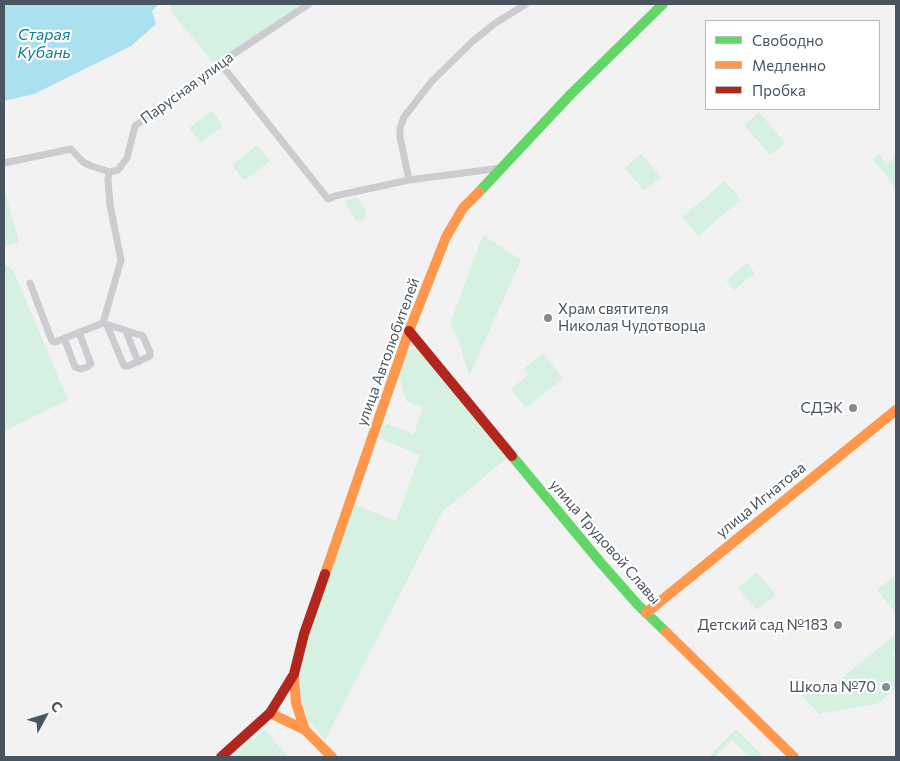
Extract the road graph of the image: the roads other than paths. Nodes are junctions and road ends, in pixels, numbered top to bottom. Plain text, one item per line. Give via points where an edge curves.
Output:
1 (309, 4) edge
2 (526, 4) edge
3 (663, 4) edge
4 (220, 64) junction
5 (4, 163) edge
6 (501, 168) junction
7 (109, 172) junction
8 (409, 180) junction
9 (30, 283) dead end
10 (105, 324) junction
11 (126, 331) junction
12 (409, 331) junction
13 (79, 332) junction
14 (64, 338) junction
15 (138, 362) junction
16 (896, 410) edge
17 (646, 613) junction
18 (294, 674) junction
19 (270, 713) junction
20 (305, 730) junction
21 (221, 757) edge
22 (332, 757) edge
23 (794, 757) edge

1 - 4 street, Парусная улица
2 - 8 street via 473,41 432,81 404,117 400,137
3 - 6 street, улица Автолюбителей
4 - 7 street, Парусная улица via 135,126 127,158 118,170
4 - 8 street via 328,199
5 - 7 street via 71,149 83,162
6 - 8 street
6 - 12 street, улица Автолюбителей via 463,208 446,237
7 - 10 street via 110,205 121,260
9 - 14 street via 52,341
10 - 11 street
10 - 13 street
10 - 15 street via 124,366
11 - 15 street
11 - 15 street via 143,336 150,352 150,356
12 - 17 street, улица Трудовой Славы
12 - 18 street, улица Автолюбителей via 304,634
13 - 14 street
13 - 14 street via 91,364 81,370 75,367
16 - 17 street, улица Игнатова
17 - 23 street, улица Трудовой Славы
18 - 19 street, улица Автолюбителей
18 - 20 street via 296,703
19 - 20 street
19 - 21 street, улица Автолюбителей
20 - 22 street

